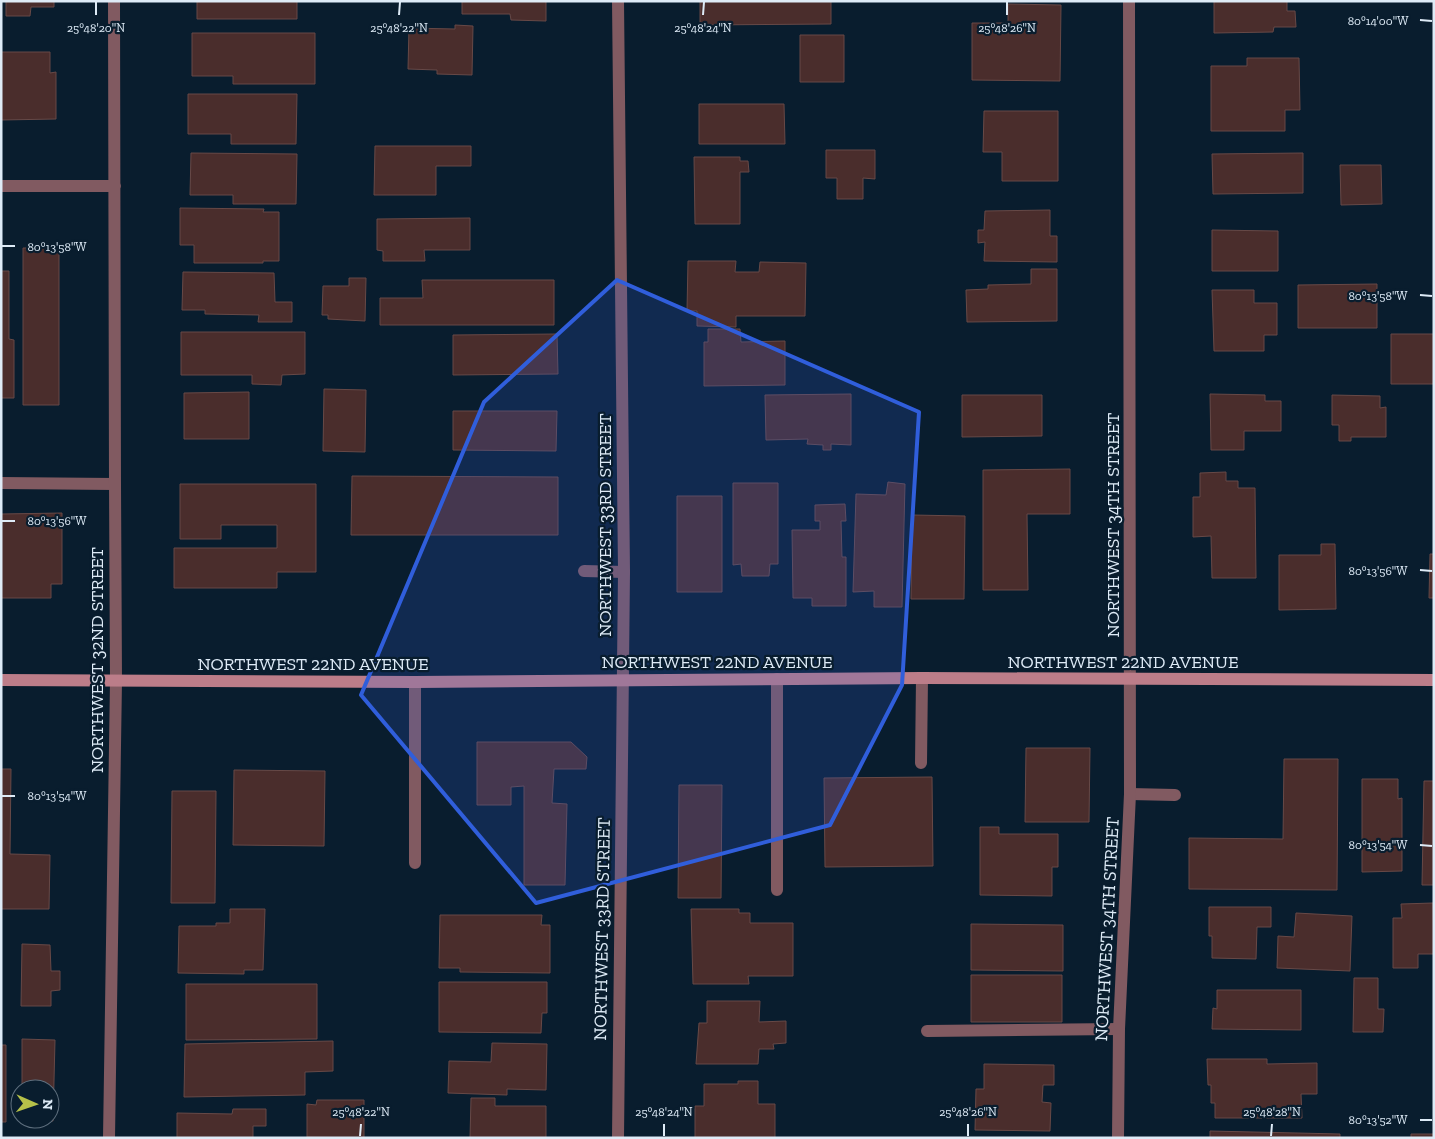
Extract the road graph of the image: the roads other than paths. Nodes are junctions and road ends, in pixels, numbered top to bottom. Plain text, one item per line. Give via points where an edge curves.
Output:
1 (114, 1) edge
2 (618, 1) edge
3 (1129, 1) edge
4 (1, 186) edge
5 (115, 186) junction
6 (1, 483) edge
7 (114, 484) junction
8 (584, 571) dead end
9 (624, 572) junction
10 (922, 678) junction
11 (777, 679) junction
12 (1, 680) edge
13 (1130, 680) junction
14 (1434, 680) edge
15 (116, 681) junction
16 (623, 681) junction
17 (415, 682) junction
18 (921, 763) dead end
19 (1130, 794) junction
20 (1175, 795) dead end
21 (414, 863) dead end
22 (777, 890) dead end
23 (1119, 1029) junction
24 (928, 1031) dead end
25 (109, 1138) edge
26 (618, 1138) edge
27 (1118, 1138) edge

1 - 5 street, NORTHWEST 32ND STREET
2 - 9 street, NORTHWEST 33RD STREET
3 - 13 street, NORTHWEST 34TH STREET
4 - 5 street
5 - 7 street, NORTHWEST 32ND STREET
6 - 7 street
7 - 15 street, NORTHWEST 32ND STREET
8 - 9 street
9 - 16 street, NORTHWEST 33RD STREET
10 - 11 main road, NORTHWEST 22ND AVENUE
10 - 13 main road, NORTHWEST 22ND AVENUE
10 - 18 street
11 - 16 main road, NORTHWEST 22ND AVENUE
11 - 22 street
12 - 15 main road, NORTHWEST 22ND AVENUE
13 - 14 main road, NORTHWEST 22ND AVENUE
13 - 19 street, NORTHWEST 34TH STREET
15 - 17 main road, NORTHWEST 22ND AVENUE
15 - 25 street, NORTHWEST 32ND STREET
16 - 17 main road, NORTHWEST 22ND AVENUE
16 - 26 street, NORTHWEST 33RD STREET
17 - 21 street
19 - 20 street
19 - 23 street, NORTHWEST 34TH STREET
23 - 24 street
23 - 27 street, NORTHWEST 34TH STREET

